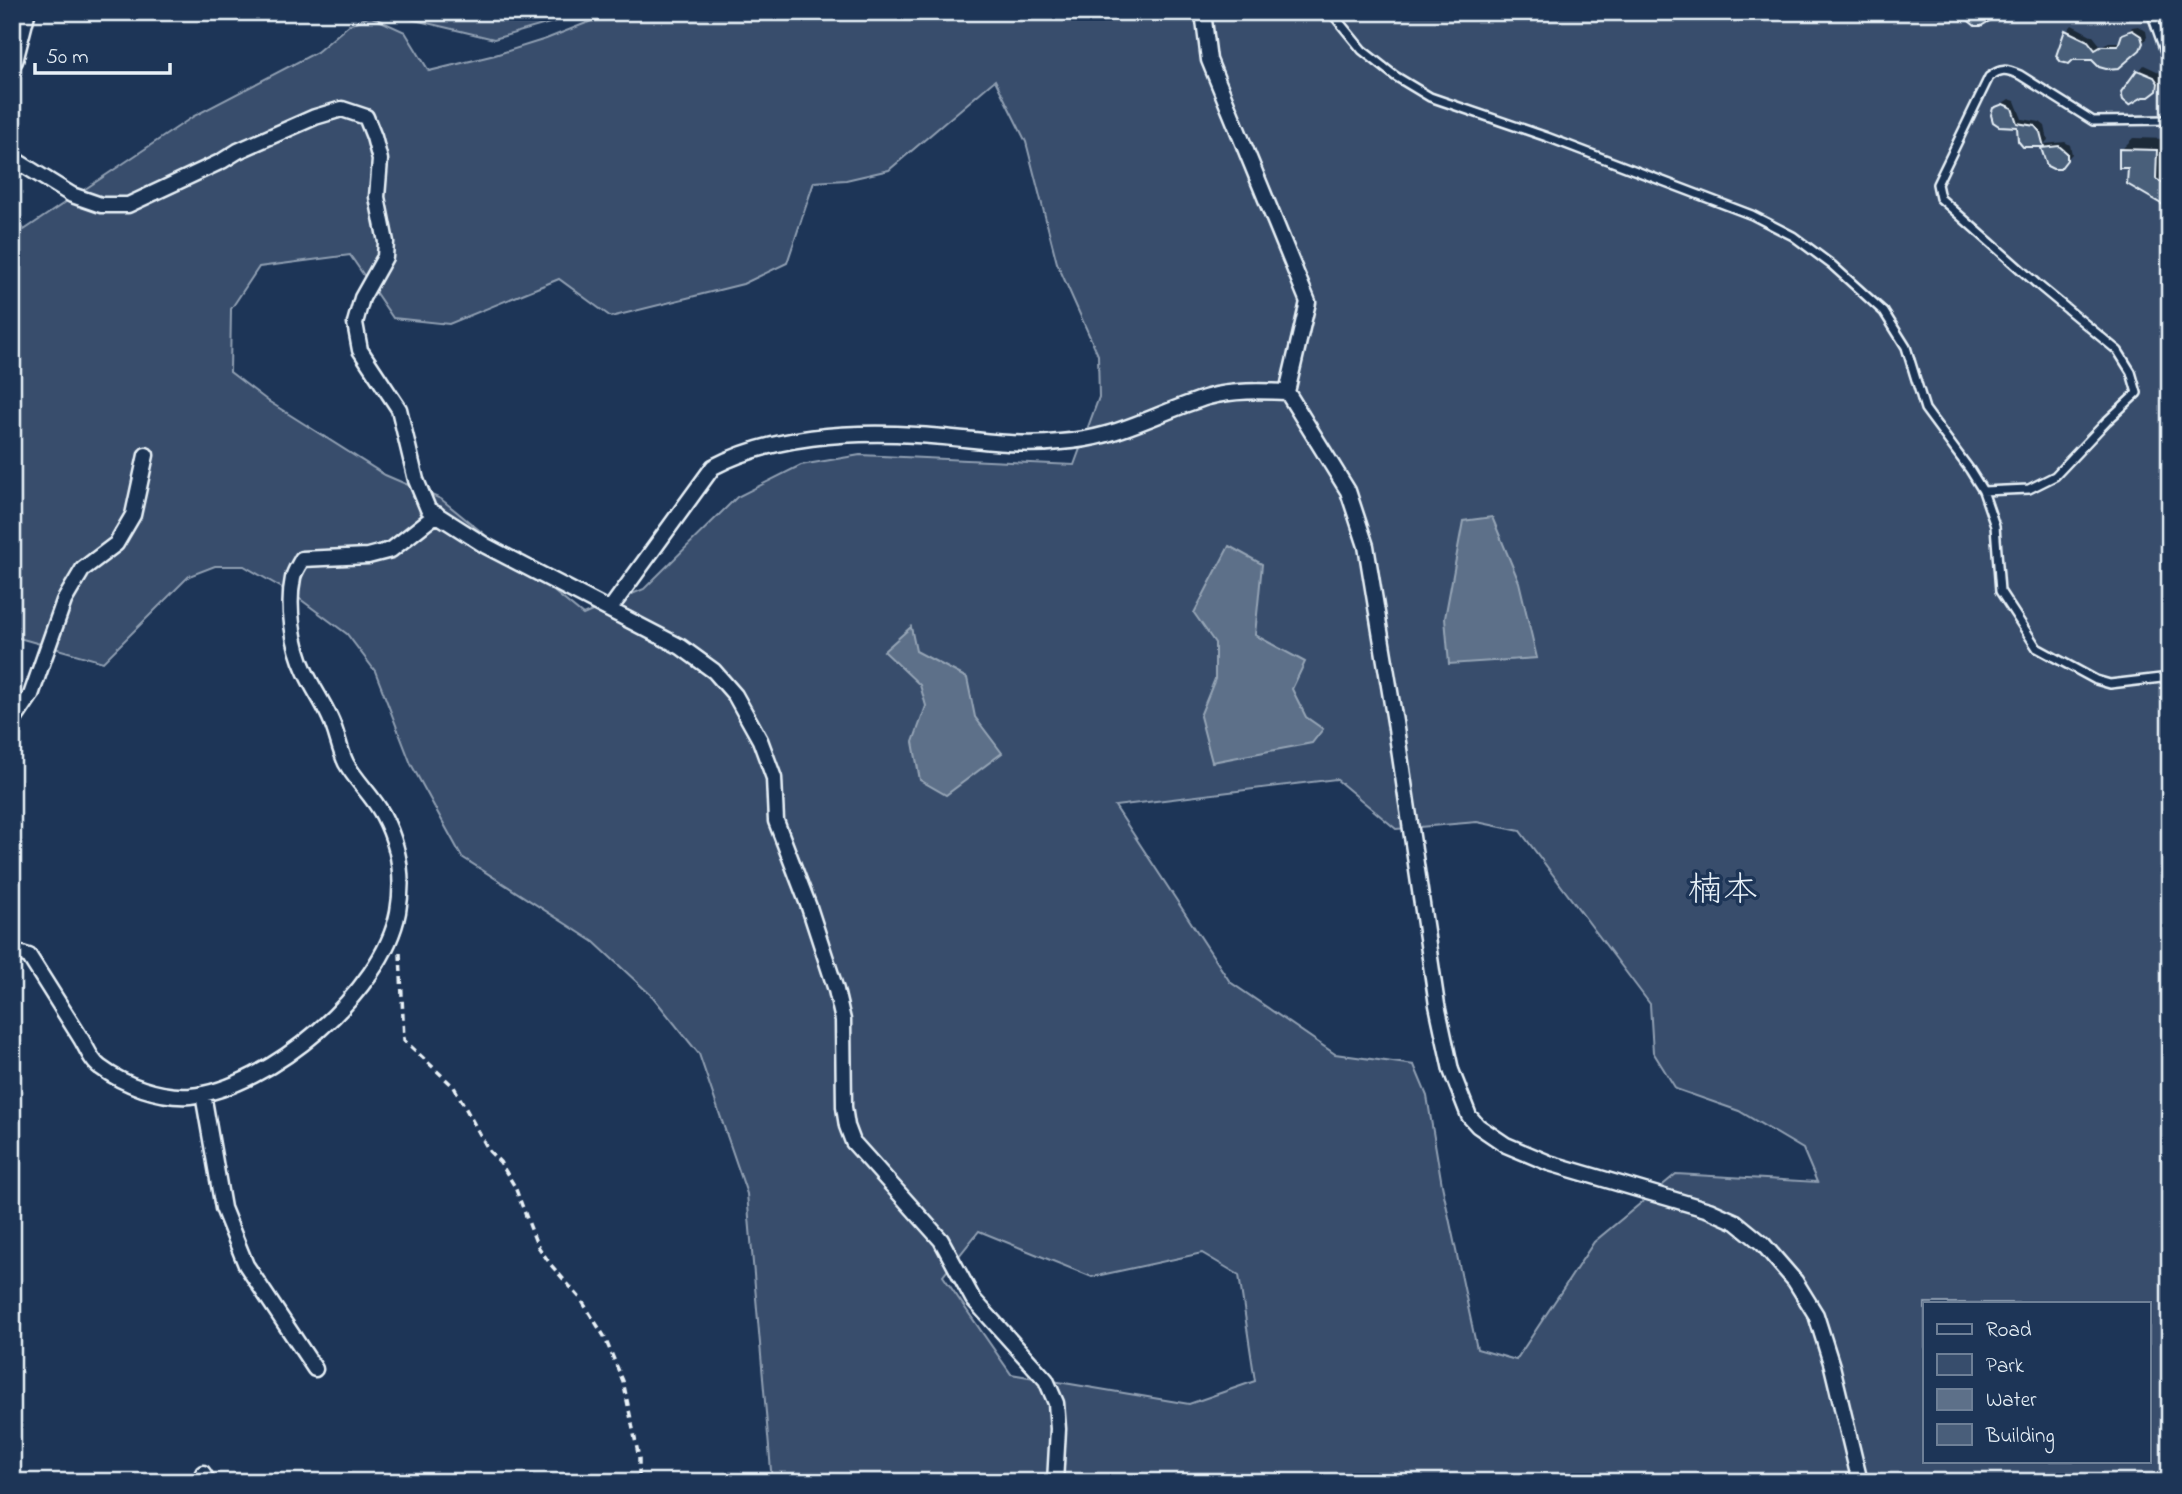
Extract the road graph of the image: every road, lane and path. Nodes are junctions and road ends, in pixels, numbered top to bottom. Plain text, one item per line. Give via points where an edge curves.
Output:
1 (24, 12) edge
2 (1203, 12) edge
3 (1331, 12) edge
4 (2151, 12) edge
5 (12, 58) edge
6 (2170, 66) edge
7 (2170, 120) edge
8 (12, 158) edge
9 (1287, 392) junction
10 (146, 455) dead end
11 (1983, 491) junction
12 (437, 514) junction
13 (610, 609) junction
14 (2170, 677) edge
15 (12, 723) edge
16 (12, 951) edge
17 (400, 951) dead end
18 (203, 1094) junction
19 (315, 1369) dead end
20 (639, 1482) edge
21 (1055, 1482) edge
22 (1860, 1482) edge

1 - 5 main road
2 - 9 street via 1209,60 1308,302
3 - 11 lane via 1362,50 1430,97 1752,215 1793,236 1884,312 1906,347 1925,410
4 - 6 lane
7 - 11 lane via 2093,121 2007,69 1989,77 1937,184 1940,198 2118,351 2137,393 2055,476 2029,489
8 - 12 street via 72,195 101,205 128,205 315,117 342,109 366,117 380,160 377,197 385,257 362,298 355,323 360,350 399,409 416,480 428,509
9 - 13 street via 1237,391 1208,397 1106,435 1058,443 870,435 817,438 730,458 713,467
9 - 22 street via 1348,491 1366,546 1437,1005 1451,1070 1469,1116 1506,1145 1549,1163 1709,1210 1736,1222 1763,1244 1795,1281 1816,1315
10 - 15 street via 133,515 116,544 83,569 64,601 31,695
11 - 14 lane via 1995,526 2000,590 2037,648 2109,684
12 - 13 street via 486,546
12 - 18 street via 391,550 368,556 302,559 293,577 297,652 330,718 346,763 383,814 399,855 397,914 386,946 329,1022 255,1075
13 - 21 street via 715,671 735,695 760,740 774,778 776,821 809,907 843,1020 846,1126 853,1142 941,1240 973,1298 1046,1380 1056,1403
16 - 18 street via 29,956 98,1066 124,1081 166,1095
17 - 20 path via 404,1040 454,1087 515,1187 537,1245 604,1336 622,1381 639,1458
18 - 19 street via 223,1208 246,1265

